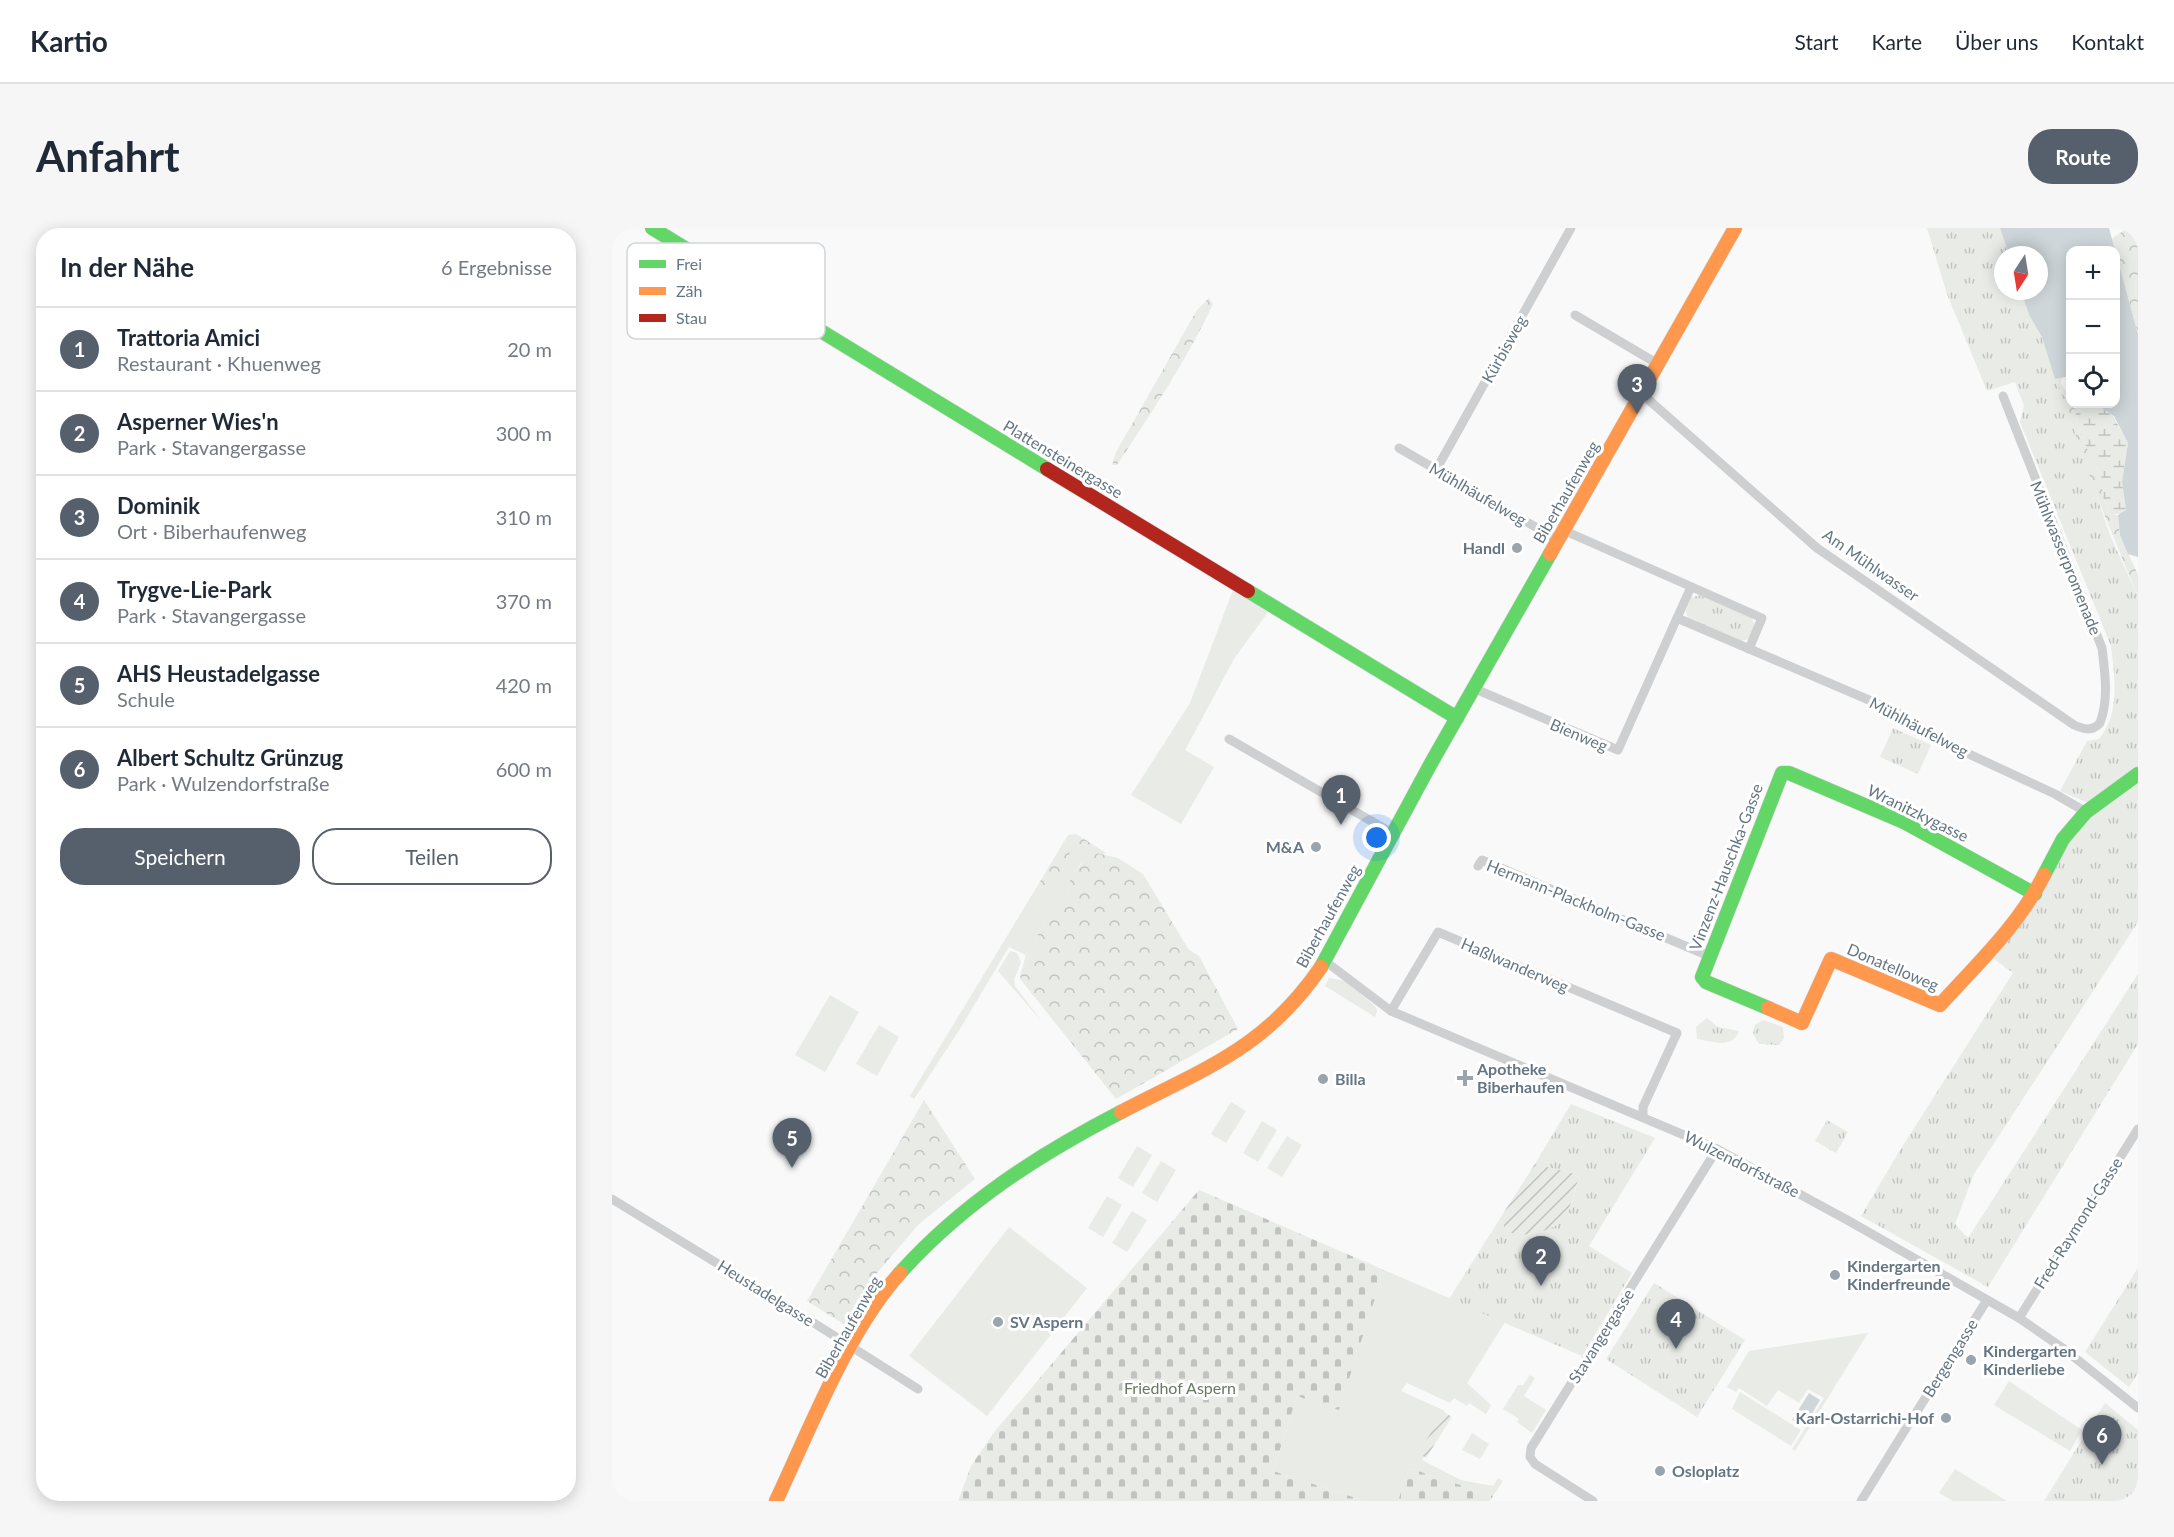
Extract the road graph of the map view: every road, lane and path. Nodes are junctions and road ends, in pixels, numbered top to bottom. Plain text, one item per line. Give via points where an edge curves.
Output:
1 (652, 228) edge
2 (1571, 228) edge
3 (1735, 228) edge
4 (677, 243) edge
5 (1575, 315) dead end
6 (825, 333) edge
7 (1658, 364) junction
8 (1642, 394) junction
9 (2003, 396) dead end
10 (1399, 448) dead end
11 (1436, 470) junction
12 (1561, 535) junction
13 (1691, 587) junction
14 (1677, 618) junction
15 (1749, 649) junction
16 (1473, 688) junction
17 (1456, 718) junction
18 (2100, 723) joint
19 (1229, 739) dead end
20 (1782, 773) joint
21 (2138, 774) edge
22 (2086, 812) junction
23 (1392, 833) junction
24 (1478, 866) dead end
25 (2035, 894) junction
26 (1709, 956) junction
27 (1325, 961) junction
28 (1391, 1011) junction
29 (1802, 1023) joint
30 (1643, 1116) junction
31 (2138, 1129) edge
32 (1717, 1149) junction
33 (612, 1199) edge
34 (1987, 1300) junction
35 (2019, 1318) junction
36 (852, 1347) junction
37 (918, 1389) dead end
38 (2138, 1408) edge
39 (1914, 1416) tunnel mouth
40 (1905, 1430) tunnel mouth
41 (776, 1501) edge
42 (1593, 1501) edge
43 (1861, 1501) edge

1 - 4 street, Plattensteinergasse
2 - 11 street, Kürbisweg
3 - 7 street, Biberhaufenweg
5 - 7 street
6 - 17 street, Plattensteinergasse
7 - 8 street, Biberhaufenweg
8 - 12 street, Biberhaufenweg
8 - 18 street, Am Mühlwasser via 1817,548 2074,725 2088,729
9 - 18 street, Mühlwasserpromenade via 2102,648 2106,683
10 - 11 street, Mühlhäufelweg
11 - 12 street, Mühlhäufelweg
12 - 13 street, Mühlhäufelweg
12 - 16 street, Biberhaufenweg
13 - 14 street
13 - 15 street, Mühlhäufelweg via 1762,618
14 - 15 street, Mühlhäufelweg
14 - 16 street, Bienweg via 1618,750
15 - 22 street, Mühlhäufelweg via 1898,712 1928,735
16 - 17 street, Biberhaufenweg
17 - 23 street, Biberhaufenweg
19 - 23 street
20 - 25 street, Wranitzkygasse via 1904,822
20 - 26 street, Vinzenz-Hauschka-Gasse
21 - 22 street
22 - 25 street via 2063,839
23 - 27 street, Biberhaufenweg
24 - 26 street, Hermann-Plackholm-Gasse via 1482,860
25 - 29 street, Donatelloweg via 1940,1005 1831,959
26 - 29 street, Vinzenz-Hauschka-Gasse via 1702,974 1706,982
27 - 28 street, Wulzendorfstraße
27 - 36 street, Biberhaufenweg via 1288,1011 1249,1045 1038,1159 987,1191 913,1257 880,1300
28 - 30 street, Wulzendorfstraße
28 - 30 street, Haßlwanderweg via 1438,932 1677,1033 1643,1107
30 - 32 street, Wulzendorfstraße
31 - 35 street, Fred-Raymond-Gasse
32 - 34 street, Wulzendorfstraße
32 - 42 street, Stavangergasse via 1531,1449 1530,1457 1536,1464
33 - 36 street, Heustadelgasse
34 - 35 street, Wulzendorfstraße
34 - 39 street, Bergengasse
35 - 38 street, Wulzendorfstraße
36 - 37 street, Heustadelgasse
36 - 41 street, Biberhaufenweg
40 - 43 street

